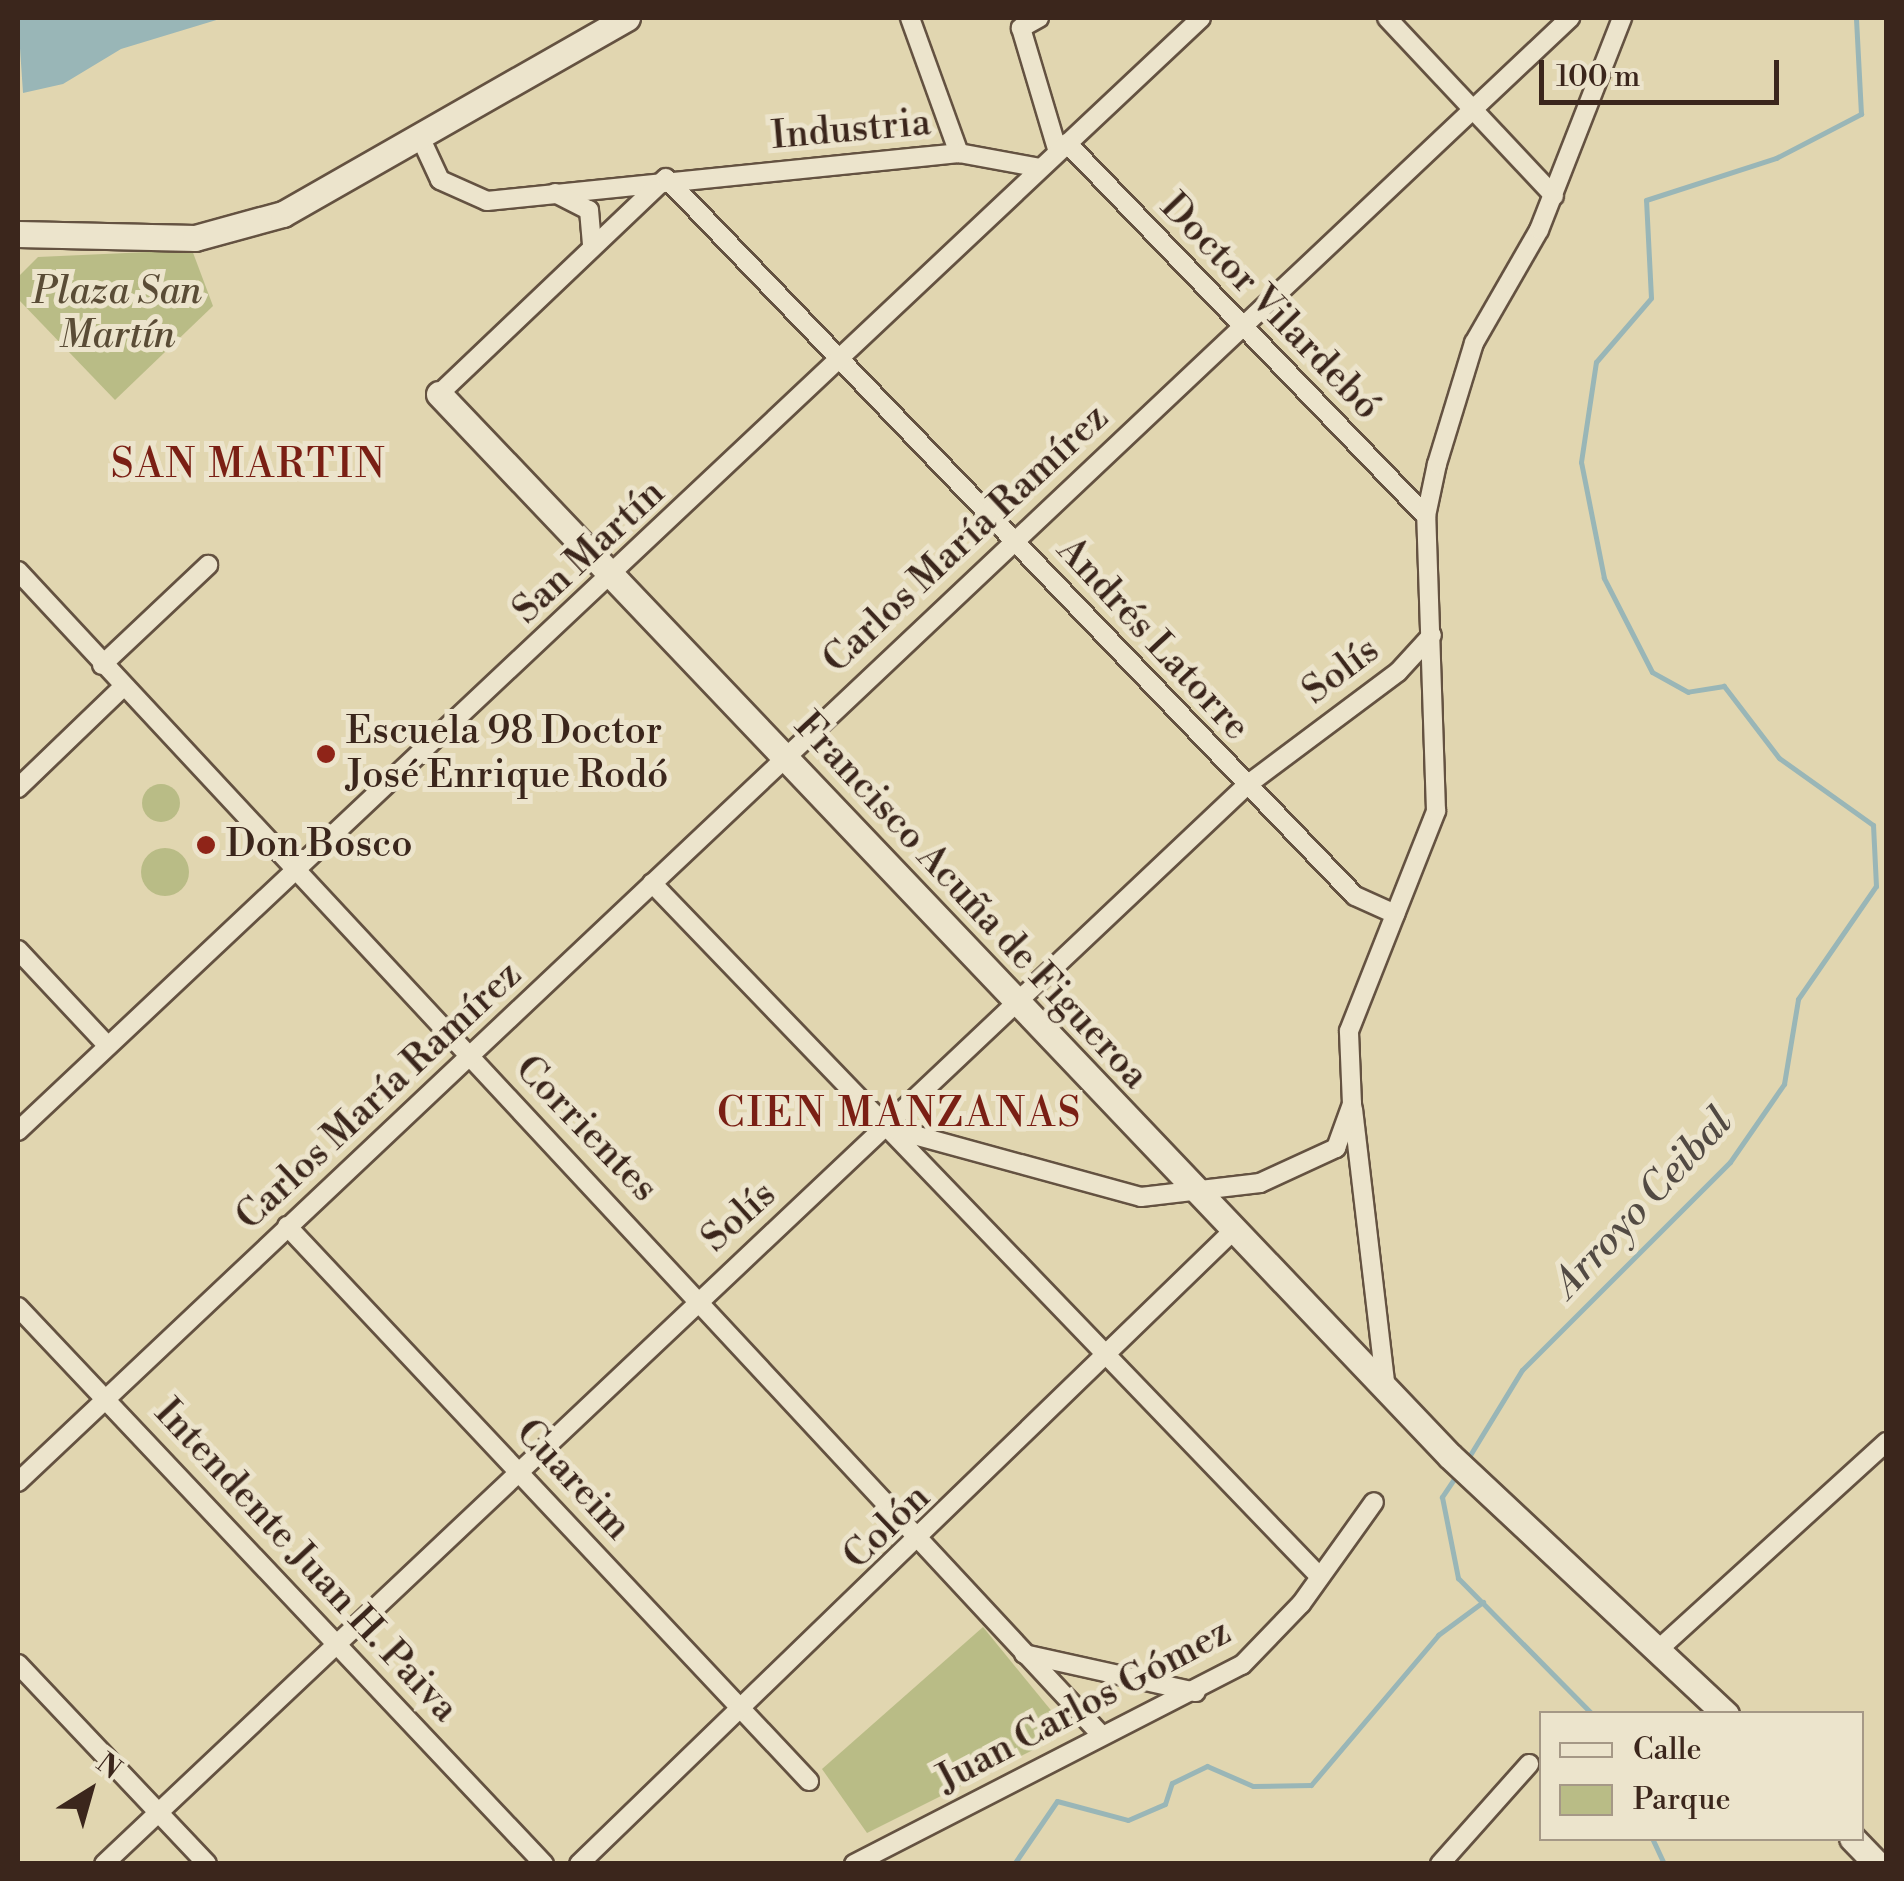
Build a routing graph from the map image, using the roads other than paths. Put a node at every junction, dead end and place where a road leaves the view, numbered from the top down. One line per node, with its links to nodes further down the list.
1 (628, 18): 9 (street)
2 (910, 18): 11 (street)
3 (1039, 18): 10 (street)
4 (1201, 18): 10 (street, San Martín)
5 (1387, 18): 8 (street)
6 (1570, 18): 8 (street, Carlos María Ramírez)
7 (1622, 18): 15 (street)
8 (1472, 107): 15 (street); 18 (street, Carlos María Ramírez)
9 (421, 139): 14 (street, Industria); 16 (street)
10 (1063, 147): 12 (street, San Martín); 18 (street, Doctor Vilardebó)
11 (959, 153): 12 (street, Industria); 13 (street, Industria)
12 (1041, 168): 19 (street, San Martín)
13 (666, 178): 14 (street, Industria); 17 (street); 19 (street, Andrés Latorre)
14 (554, 192): 17 (street)
15 (1554, 196): 21 (street)
16 (18, 235)
17 (592, 247): 20 (street)
18 (1240, 326): 21 (street, Doctor Vilardebó); 22 (street, Carlos María Ramírez)
19 (840, 360): 22 (street, Andrés Latorre); 25 (street, San Martín)
20 (440, 394): 25 (street, Francisco Acuña de Figueroa)
21 (1426, 516): 26 (street)
22 (1014, 538): 29 (street, Carlos María Ramírez); 30 (street, Andrés Latorre)
23 (208, 564): 27 (street)
24 (18, 571): 27 (street, Corrientes)
25 (611, 576): 29 (street, Francisco Acuña de Figueroa); 32 (street, San Martín)
26 (1432, 635): 30 (street, Solís); 34 (street)
27 (102, 664): 28 (street, Corrientes)
28 (123, 688): 31 (street); 32 (street, Corrientes)
29 (784, 755): 33 (street, Carlos María Ramírez); 36 (street, Francisco Acuña de Figueroa)
30 (1247, 785): 34 (street, Andrés Latorre); 36 (street, Solís)
31 (18, 788)
32 (293, 870): 37 (street, San Martín); 38 (street, Corrientes)
33 (652, 884): 38 (street, Carlos María Ramírez); 40 (street)
34 (1394, 914): 39 (street)
35 (18, 950): 37 (street)
36 (1015, 1006): 40 (street, Solís); 42 (street, Francisco Acuña de Figueroa)
37 (108, 1045): 41 (street, San Martín)
38 (471, 1056): 43 (street, Carlos María Ramírez); 45 (street, Corrientes)
39 (1352, 1104): 42 (street); 48 (street)
40 (885, 1128): 42 (street); 45 (street, Solís); 47 (street)
41 (18, 1131)
42 (1198, 1194): 44 (street, Francisco Acuña de Figueroa)
43 (287, 1226): 49 (street, Carlos María Ramírez); 51 (street, Cuareim)
44 (1234, 1231): 47 (street, Colón); 48 (street, Francisco Acuña de Figueroa)
45 (700, 1296): 51 (street, Solís); 54 (street, Corrientes)
46 (18, 1307): 49 (street, Intendente Juan H. Paiva)
47 (1103, 1358): 54 (street, Colón); 55 (street)
48 (1386, 1390): 57 (street, Francisco Acuña de Figueroa)
49 (105, 1396): 52 (street, Carlos María Ramírez); 56 (street, Intendente Juan H. Paiva)
50 (1886, 1444): 57 (street)
51 (522, 1472): 56 (street, Solís); 61 (street, Cuareim)
52 (18, 1482)
53 (1374, 1502): 55 (street, Juan Carlos Gómez)
54 (924, 1538): 58 (street, Corrientes); 61 (street, Colón)
55 (1320, 1577): 60 (street, Juan Carlos Gómez)
56 (338, 1639): 66 (street, Solís); 70 (street, Intendente Juan H. Paiva)
57 (1660, 1648): 62 (street, Francisco Acuña de Figueroa)
58 (1023, 1654): 60 (street); 63 (street, Corrientes)
59 (18, 1664): 66 (street)
60 (1196, 1692): 63 (street, Juan Carlos Gómez)
61 (740, 1709): 65 (street, Cuareim); 71 (street, Colón)
62 (1723, 1711)
63 (1102, 1736): 72 (street, Juan Carlos Gómez)
64 (1529, 1764): 73 (street)
65 (810, 1782)
66 (160, 1812): 68 (street, Solís); 69 (street)
67 (1855, 1841): 74 (street)
68 (104, 1864)
69 (208, 1864)
70 (544, 1864)
71 (579, 1864)
72 (854, 1864)
73 (1440, 1864)
74 (1877, 1864)

